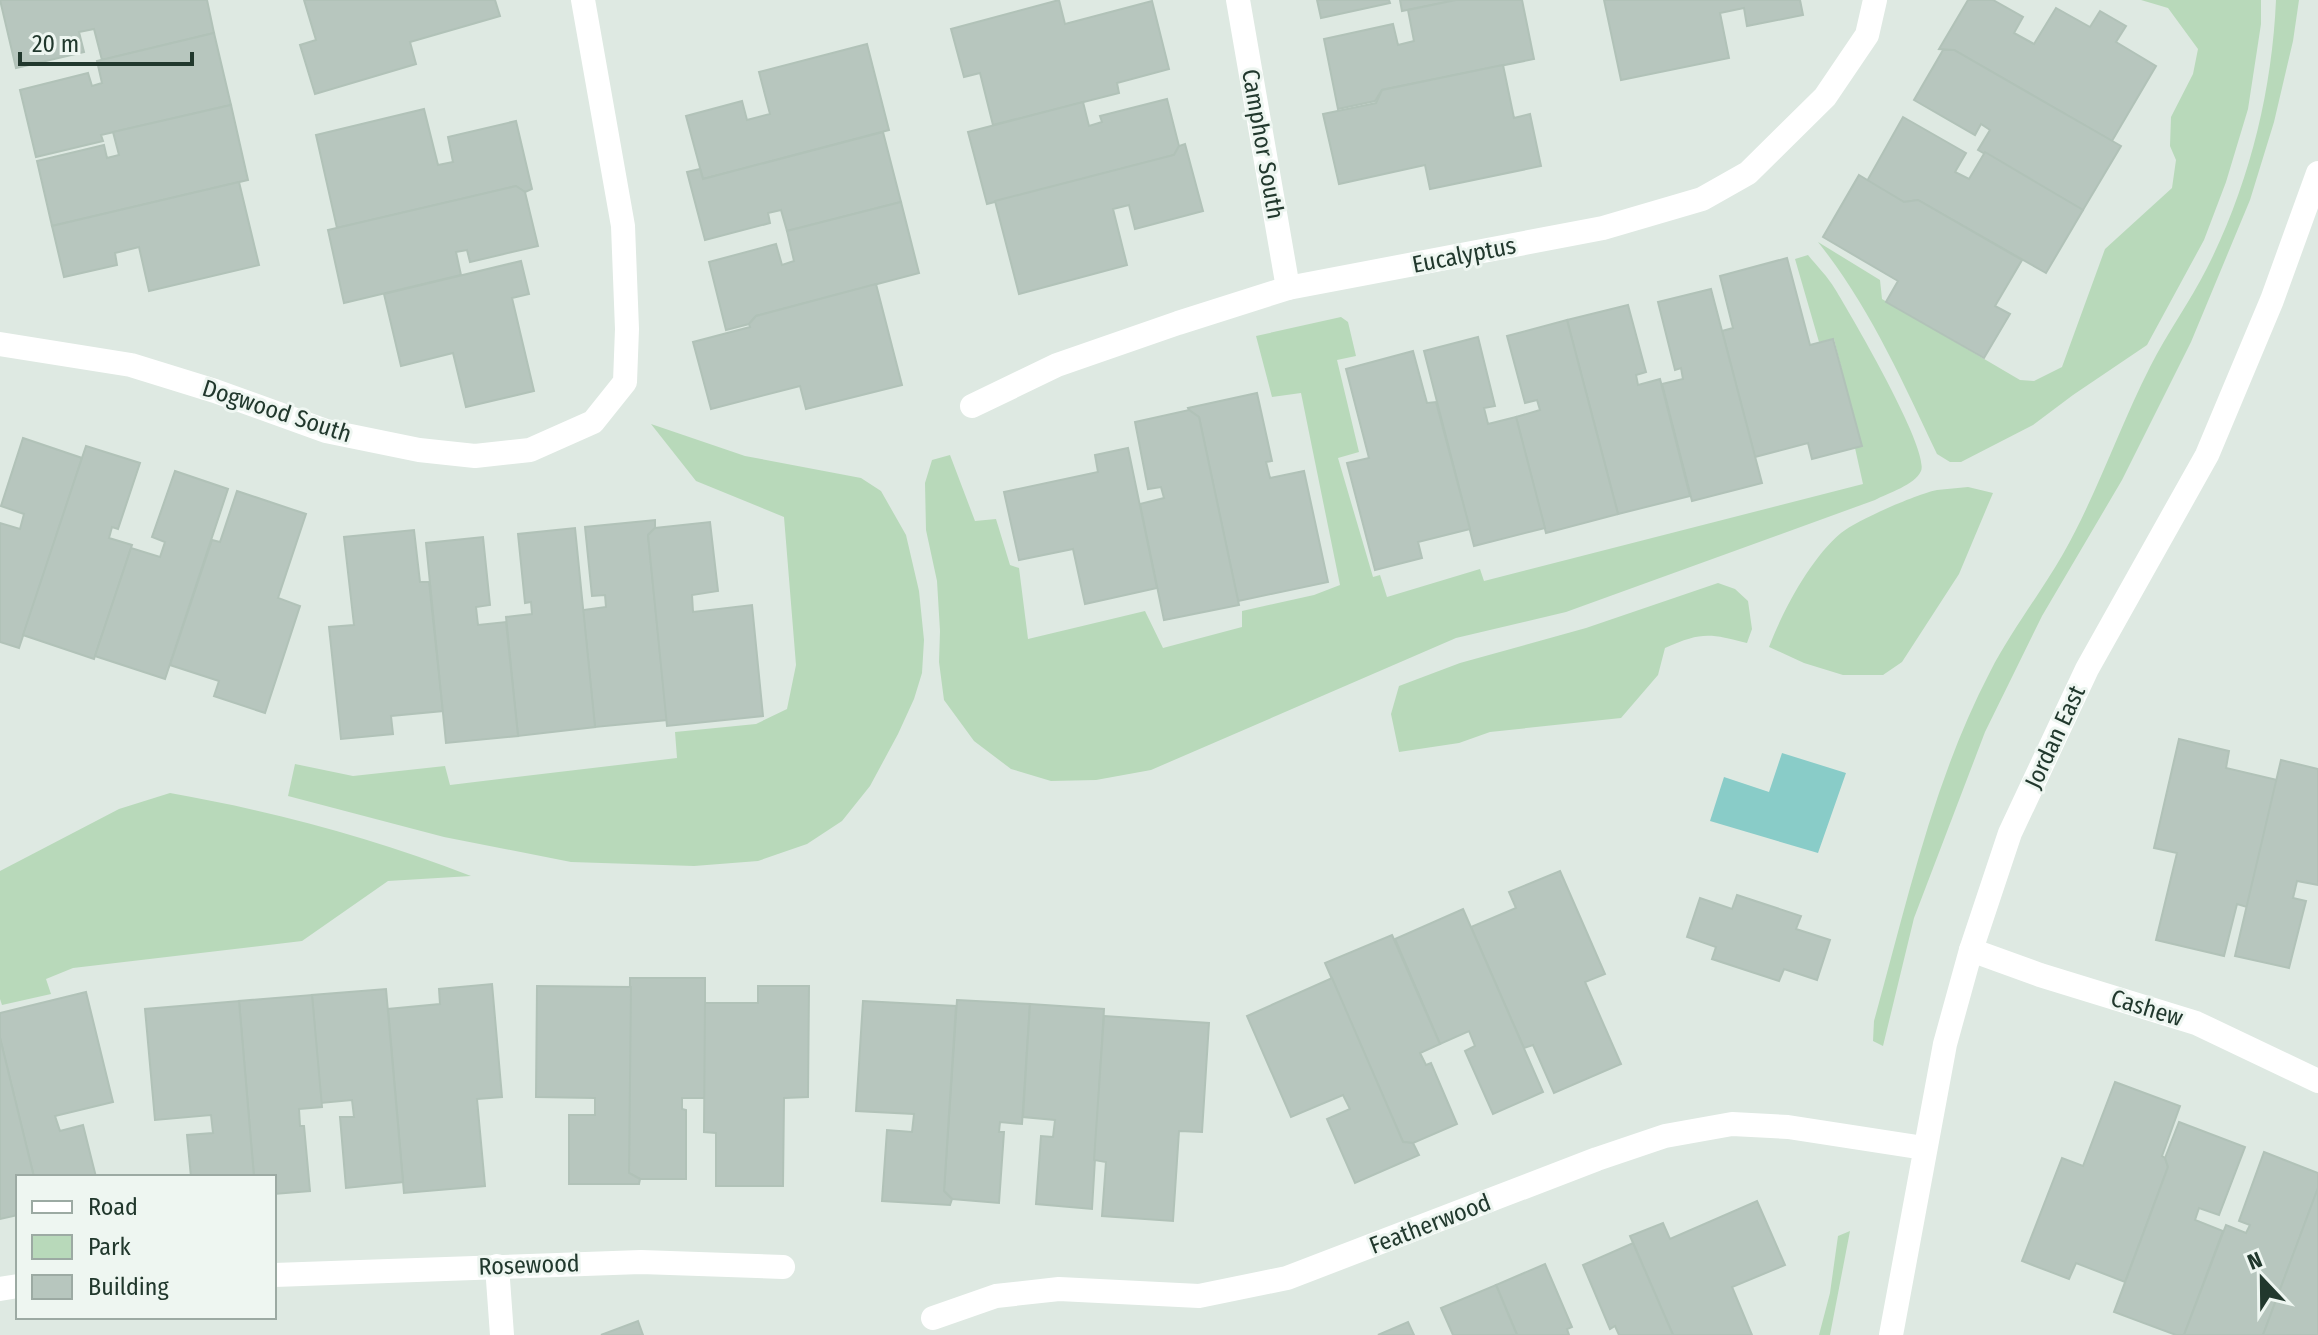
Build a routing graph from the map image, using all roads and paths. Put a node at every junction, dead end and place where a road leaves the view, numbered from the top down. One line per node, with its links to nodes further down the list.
1 (583, 0): 6 (street, Dogwood South)
2 (1238, 0): 5 (street, Camphor South)
3 (1875, 0): 5 (street, Eucalyptus)
4 (2318, 173): 8 (street, Jordan East)
5 (1288, 288): 7 (street, Eucalyptus)
6 (0, 344)
7 (972, 406)
8 (1971, 950): 9 (street, Cashew); 10 (street, Jordan East)
9 (2318, 1081)
10 (1924, 1148): 14 (street, Featherwood); 16 (street, Jordan East)
11 (497, 1266): 12 (street, Rosewood); 13 (street, Rosewood); 15 (street)
12 (783, 1267)
13 (276, 1275)
14 (933, 1318)
15 (502, 1335)
16 (1891, 1335)

